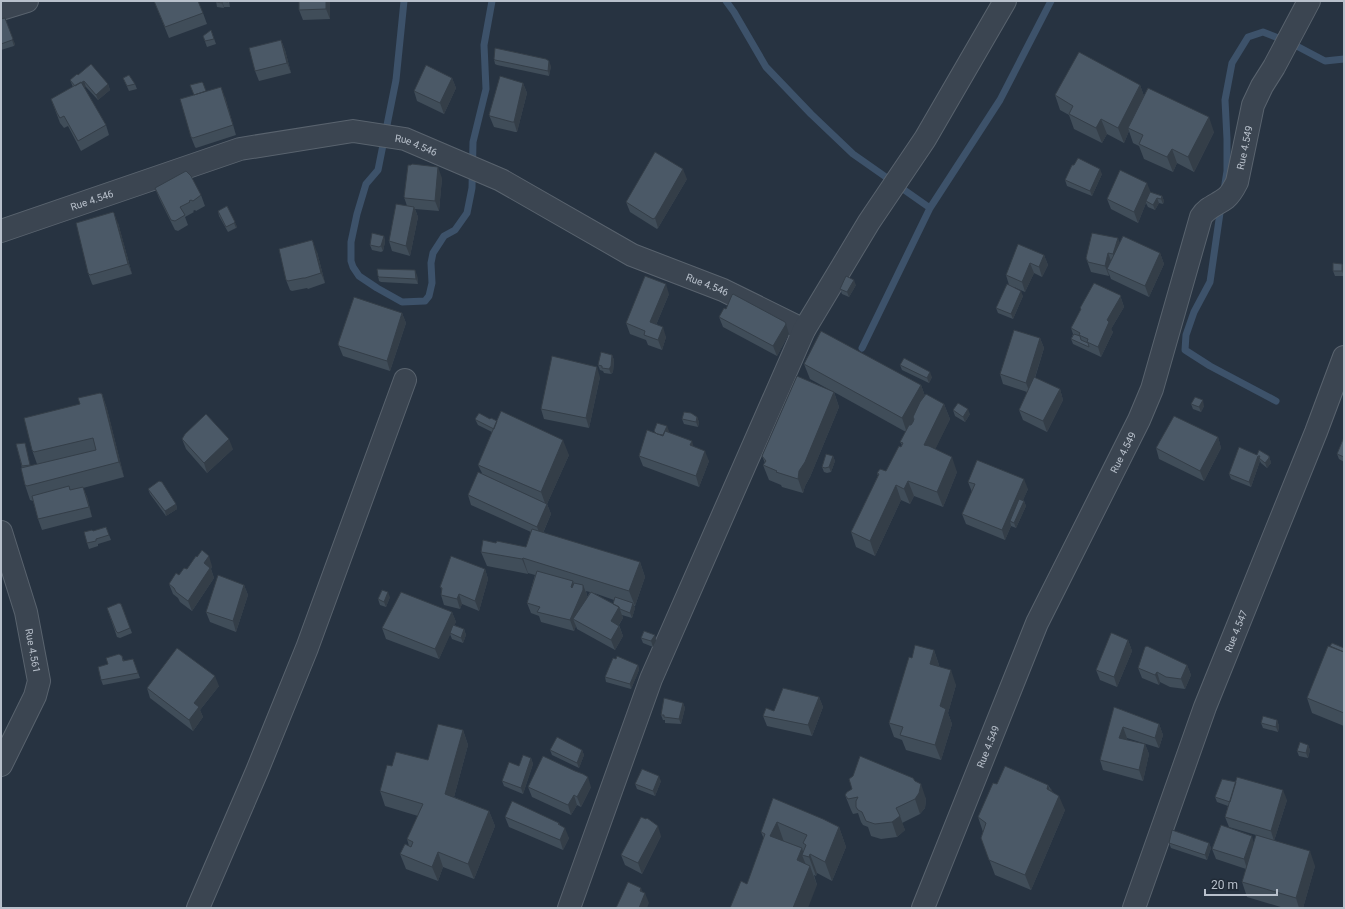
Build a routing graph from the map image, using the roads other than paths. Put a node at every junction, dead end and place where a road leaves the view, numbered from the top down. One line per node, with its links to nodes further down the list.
1 (27, 1): 4 (street)
2 (1005, 1): 6 (street)
3 (1309, 1): 13 (street, Rue 4.549)
4 (1, 9)
5 (1, 231): 6 (street, Rue 4.546)
6 (804, 330): 12 (street)
7 (1344, 357): 14 (street, Rue 4.547)
8 (405, 380): 11 (street)
9 (1, 532): 10 (street, Rue 4.561)
10 (1, 765)
11 (198, 908)
12 (569, 908)
13 (923, 908)
14 (1134, 908)

